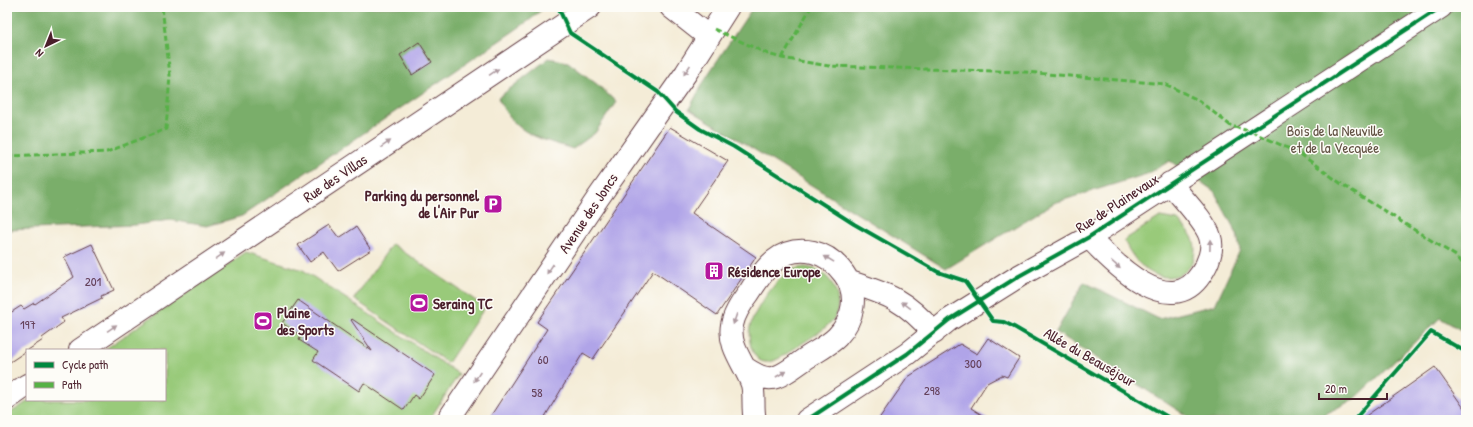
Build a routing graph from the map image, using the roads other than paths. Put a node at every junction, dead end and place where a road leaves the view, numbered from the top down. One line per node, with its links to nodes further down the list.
1 (590, 7): 10 (street, Rue des Villas, one-way to 1)
2 (671, 7): 5 (street)
3 (728, 7): 5 (street, Avenue des Joncs)
4 (1441, 7): 6 (street, Rue de Plainevaux)
5 (709, 37): 14 (street, Avenue des Joncs, one-way to 14)
6 (1170, 183): 7 (street, Rue de Plainevaux); 7 (street, one-way to 6)
7 (1089, 237): 9 (street, Rue de Plainevaux)
8 (850, 282): 9 (street, one-way to 8); 11 (street, one-way to 8); 11 (street, one-way to 11)
9 (934, 333): 16 (street, Rue de Plainevaux)
10 (81, 349)
11 (745, 368): 15 (street)
12 (26, 386): 13 (street)
13 (7, 399)
14 (448, 420)
15 (755, 420)
16 (807, 420)

